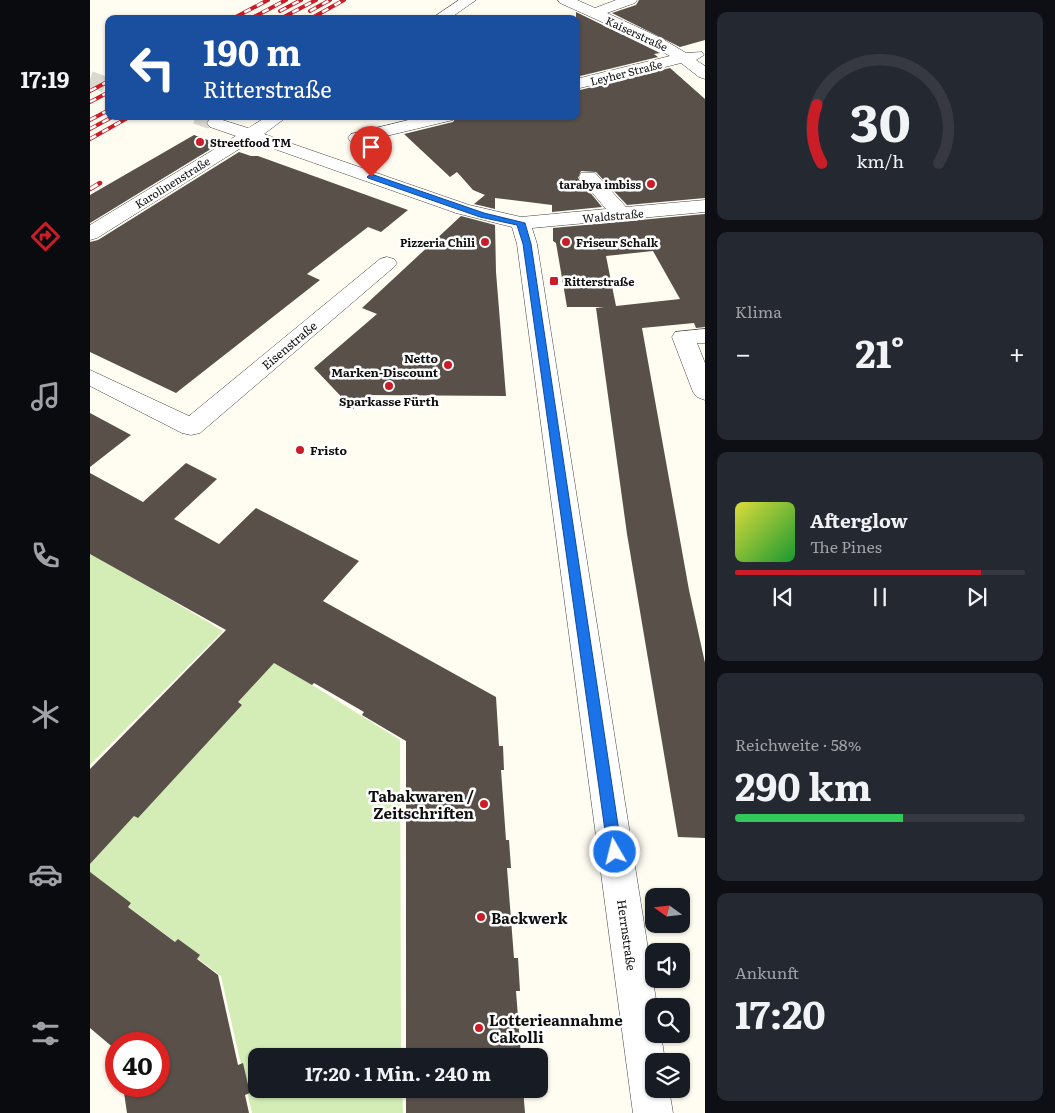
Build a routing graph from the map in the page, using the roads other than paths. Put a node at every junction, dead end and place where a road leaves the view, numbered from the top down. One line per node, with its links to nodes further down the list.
1 (469, 0): 5 (street)
2 (565, 0): 4 (street, Kaiserstraße)
3 (630, 0): 4 (street)
4 (594, 13): 7 (street, Kaiserstraße)
5 (445, 15)
6 (705, 53): 7 (street, Leyher Straße)
7 (686, 58): 8 (street, Kaiserstraße); 9 (street, Leyher Straße)
8 (705, 74)
9 (580, 83)
10 (274, 120): 13 (street, Karolinenstraße)
11 (431, 120): 14 (street)
12 (216, 123): 13 (street)
13 (248, 136): 18 (street); 19 (street, Karolinenstraße)
14 (357, 138)
15 (588, 177): 17 (street)
16 (705, 206): 17 (street, Waldstraße)
17 (621, 214): 18 (street, Waldstraße)
18 (521, 223): 24 (street, Herrnstraße)
19 (90, 234)
20 (387, 263): 22 (street, Eisenstraße)
21 (705, 336): 23 (street)
22 (90, 377)
23 (705, 392)
24 (653, 1113)

